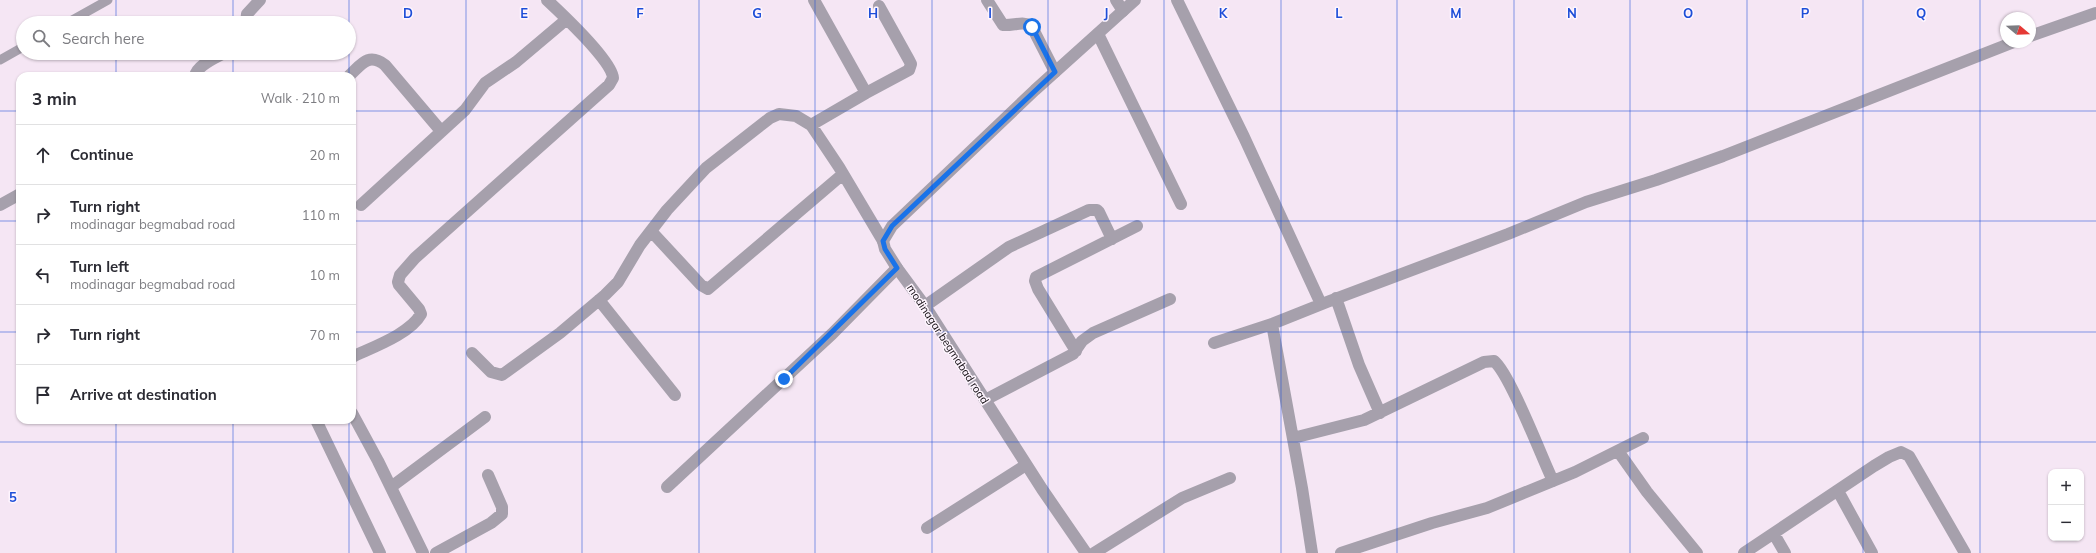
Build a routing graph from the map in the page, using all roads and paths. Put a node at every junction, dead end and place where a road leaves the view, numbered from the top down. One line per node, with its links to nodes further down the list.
1 (108, 0): 12 (lane)
2 (260, 0): 13 (street)
3 (547, 0): 14 (street)
4 (814, 0): 24 (street)
5 (987, 0): 21 (street)
6 (1116, 0): 10 (street)
7 (1177, 0): 40 (street)
8 (1133, 1): 10 (street)
9 (879, 6): 24 (street)
10 (1123, 11): 15 (street)
11 (2096, 13): 16 (street)
12 (79, 16)
13 (247, 16)
14 (567, 19): 26 (street); 46 (street)
15 (1098, 34): 21 (street); 29 (street)
16 (2036, 34)
17 (2000, 47): 37 (street)
18 (16, 51): 19 (lane)
19 (0, 60)
20 (212, 60): 22 (street)
21 (1061, 68): 35 (street)
22 (196, 72)
23 (353, 72): 26 (street)
24 (866, 93): 25 (street)
25 (812, 125): 27 (street, modinagar begmabad road); 33 (street)
26 (441, 131): 31 (street)
27 (843, 174): 33 (street); 35 (street, modinagar begmabad road)
28 (16, 196): 30 (street)
29 (1181, 204)
30 (0, 205)
31 (361, 205)
32 (1137, 226): 34 (street)
33 (651, 231): 39 (street)
34 (1112, 239): 41 (street); 44 (street)
35 (883, 241): 36 (street, modinagar begmabad road)
36 (897, 268): 41 (street, modinagar begmabad road); 61 (street)
37 (1336, 298): 40 (street); 49 (street)
38 (1170, 299): 44 (street)
39 (599, 300): 45 (street); 47 (street)
40 (1322, 304): 42 (street)
41 (925, 306): 48 (street, modinagar begmabad road)
42 (1272, 324): 43 (street); 53 (street)
43 (1214, 343)
44 (1076, 351): 48 (street)
45 (472, 353)
46 (356, 355)
47 (675, 395)
48 (985, 400): 56 (street, modinagar begmabad road)
49 (1380, 413): 53 (street); 59 (street)
50 (485, 417): 60 (street)
51 (356, 421): 60 (street)
52 (318, 424): 66 (street)
53 (1293, 438): 71 (street)
54 (1643, 438): 55 (street)
55 (1618, 451): 59 (street); 73 (street)
56 (1026, 465): 63 (street); 69 (street, modinagar begmabad road)
57 (488, 476): 68 (street)
58 (1230, 478): 70 (street)
59 (1553, 481): 65 (street)
60 (391, 487): 67 (street)
61 (667, 487)
62 (1838, 491): 64 (street); 76 (street); 77 (street)
63 (927, 528)
64 (1774, 534): 74 (street); 75 (street)
65 (1375, 548): 72 (street)
66 (380, 553)
67 (423, 553)
68 (436, 553)
69 (1086, 553)
70 (1094, 553)
71 (1312, 553)
72 (1341, 553)
73 (1696, 553)
74 (1744, 553)
75 (1785, 553)
76 (1872, 553)
77 (1965, 553)

